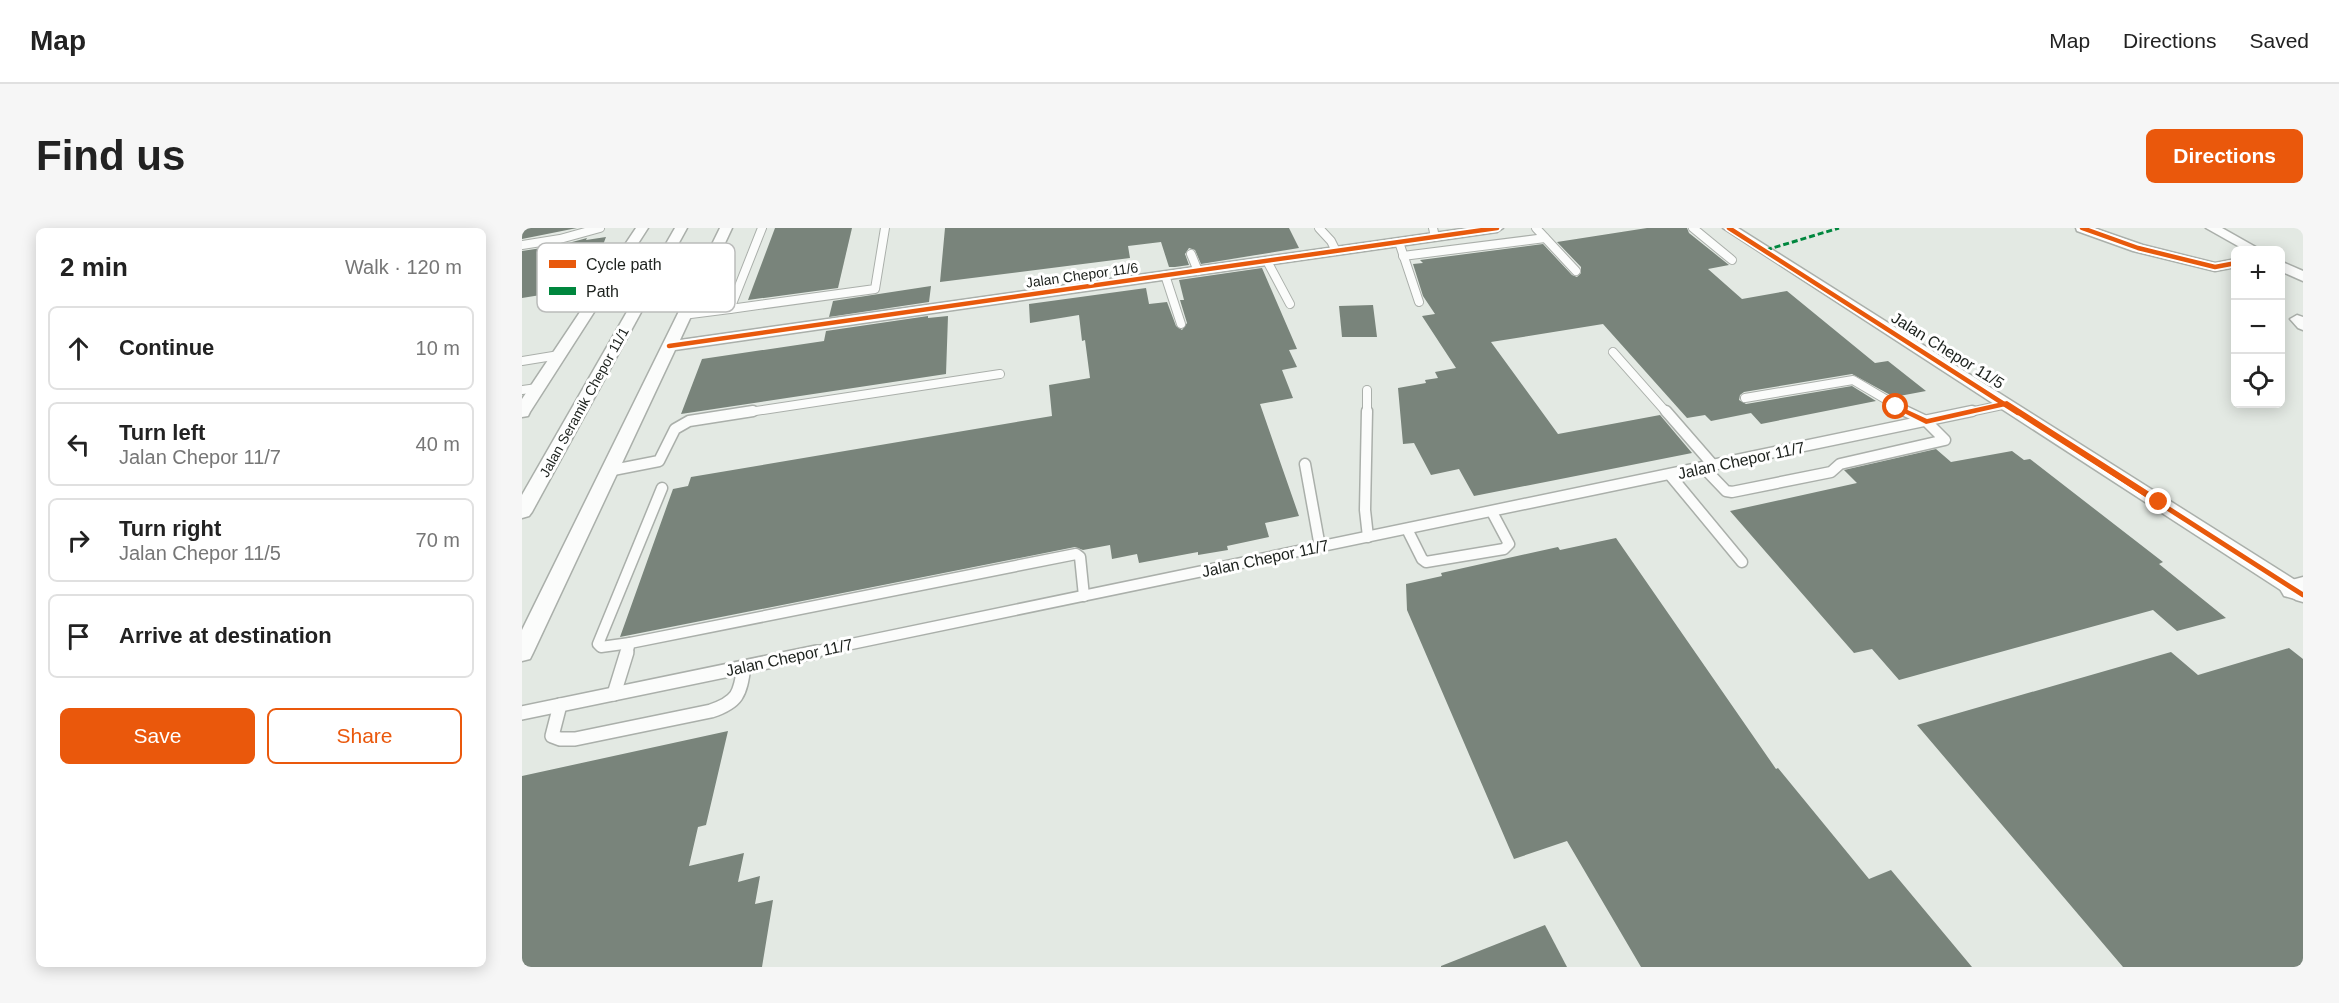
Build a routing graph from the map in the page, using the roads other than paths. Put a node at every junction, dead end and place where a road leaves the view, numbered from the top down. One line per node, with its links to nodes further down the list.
1 (600, 228): 19 (lane)
2 (642, 228): 16 (street)
3 (681, 228): 17 (street, Jalan Seramik Chepor 11/1)
4 (726, 228): 18 (street)
5 (762, 228): 34 (lane)
6 (885, 228): 37 (lane)
7 (1319, 228): 22 (lane)
8 (1497, 228): 14 (street, Jalan Chepor 11/6)
9 (1536, 228): 15 (lane)
10 (1693, 228): 24 (lane)
11 (1729, 228): 54 (street, Jalan Chepor 11/5)
12 (2082, 228): 26 (street)
13 (2212, 228): 20 (street)
14 (1434, 232): 21 (street, Jalan Chepor 11/6)
15 (1545, 238): 21 (lane); 31 (lane)
16 (632, 243)
17 (673, 243)
18 (719, 243)
19 (522, 244)
20 (2246, 246)
21 (1401, 249): 22 (street, Jalan Chepor 11/6); 35 (lane)
22 (1336, 251): 25 (street, Jalan Chepor 11/6)
23 (1191, 254): 30 (lane)
24 (1732, 260)
25 (1267, 261): 30 (street, Jalan Chepor 11/6); 36 (lane)
26 (2231, 264)
27 (2303, 266): 28 (street)
28 (2285, 267)
29 (2285, 268): 33 (street)
30 (1198, 271): 32 (street, Jalan Chepor 11/6)
31 (1576, 271)
32 (1166, 275): 44 (lane); 46 (street, Jalan Chepor 11/6)
33 (2303, 277)
34 (735, 296)
35 (1419, 302)
36 (1290, 304)
37 (735, 308)
38 (587, 312): 48 (street)
39 (634, 312): 62 (street, Jalan Seramik Chepor 11/1)
40 (684, 312): 42 (street)
41 (706, 312): 42 (lane)
42 (683, 315): 46 (street)
43 (2303, 318): 45 (street)
44 (1181, 324)
45 (2303, 325)
46 (669, 346): 59 (street)
47 (1613, 352): 58 (lane)
48 (559, 355): 49 (lane); 51 (street)
49 (522, 361)
50 (1000, 374): 59 (lane)
51 (530, 389): 55 (street)
52 (1367, 390): 65 (lane)
53 (1745, 398): 56 (lane)
54 (2007, 404): 56 (lane, Jalan Chepor 11/7); 68 (street, Jalan Chepor 11/5)
55 (522, 412)
56 (1926, 421): 58 (lane, Jalan Chepor 11/7); 58 (lane)
57 (1305, 464): 66 (lane)
58 (1708, 466): 60 (lane, Jalan Chepor 11/7)
59 (608, 471): 71 (street)
60 (1670, 475): 63 (lane, Jalan Chepor 11/7); 67 (lane)
61 (662, 488): 70 (lane)
62 (524, 506)
63 (1492, 512): 64 (lane, Jalan Chepor 11/7); 64 (lane)
64 (1407, 529): 65 (lane, Jalan Chepor 11/7)
65 (1368, 537): 66 (lane, Jalan Chepor 11/7)
66 (1320, 547): 69 (lane, Jalan Chepor 11/7)
67 (1742, 562)
68 (2300, 590)
69 (1084, 596): 70 (lane); 72 (lane, Jalan Chepor 11/7)
70 (630, 643): 73 (lane)
71 (522, 653)
72 (744, 667): 73 (lane, Jalan Chepor 11/7); 74 (lane)
73 (614, 694): 74 (lane, Jalan Chepor 11/7)
74 (560, 705): 75 (lane, Jalan Chepor 11/7)
75 (522, 713)

